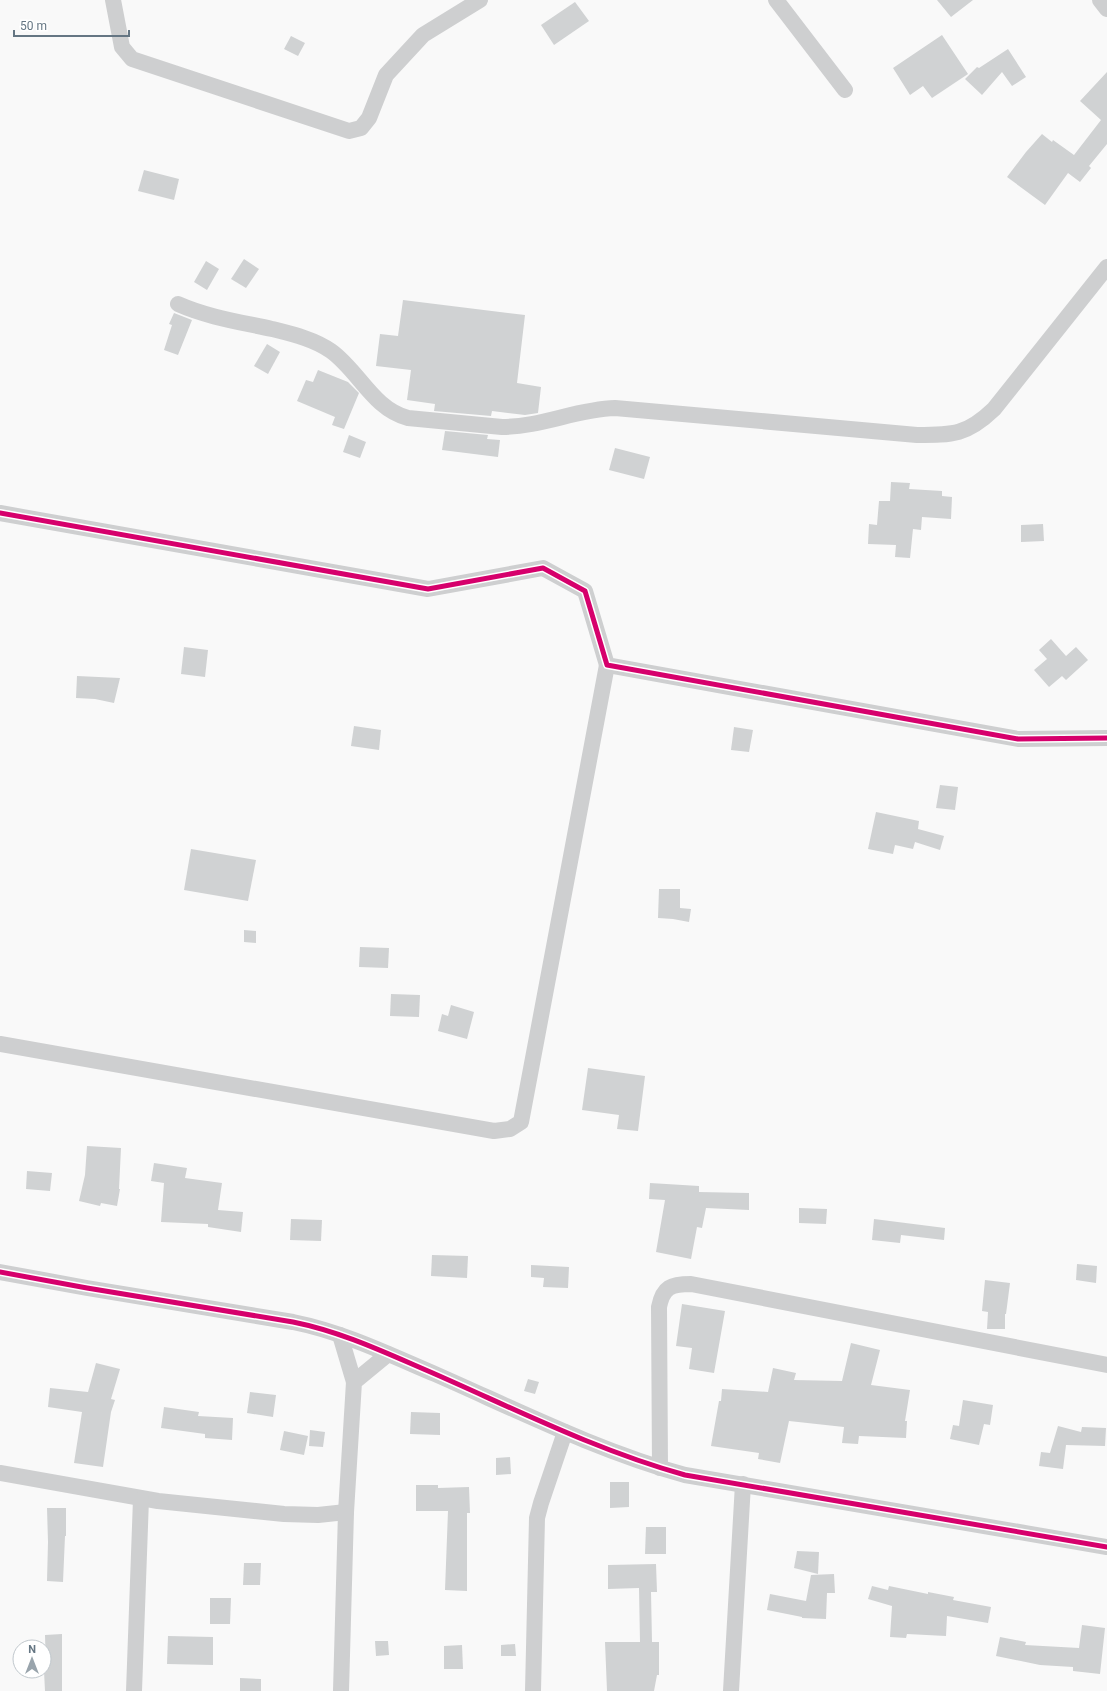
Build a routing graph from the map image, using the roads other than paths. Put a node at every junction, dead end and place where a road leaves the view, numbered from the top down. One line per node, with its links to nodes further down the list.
1 (113, 0): 2 (street)
2 (480, 0)
3 (776, 0): 6 (street)
4 (1100, 0): 5 (street)
5 (1107, 9)
6 (845, 90)
7 (1107, 267): 8 (street)
8 (178, 304)
9 (0, 513): 10 (street)
10 (607, 665): 11 (street); 12 (street)
11 (1107, 738)
12 (0, 1044)
13 (0, 1272): 14 (street)
14 (340, 1335): 15 (street); 17 (street)
15 (388, 1354): 17 (street); 18 (street)
16 (1107, 1365): 19 (street)
17 (354, 1382): 23 (street)
18 (565, 1432): 19 (street); 27 (street)
19 (660, 1468): 21 (street)
20 (0, 1473): 22 (street)
21 (742, 1484): 24 (street); 28 (street)
22 (141, 1499): 23 (street); 25 (street)
23 (346, 1512): 26 (street)
24 (1107, 1547)
25 (134, 1691)
26 (341, 1691)
27 (533, 1691)
28 (731, 1691)

